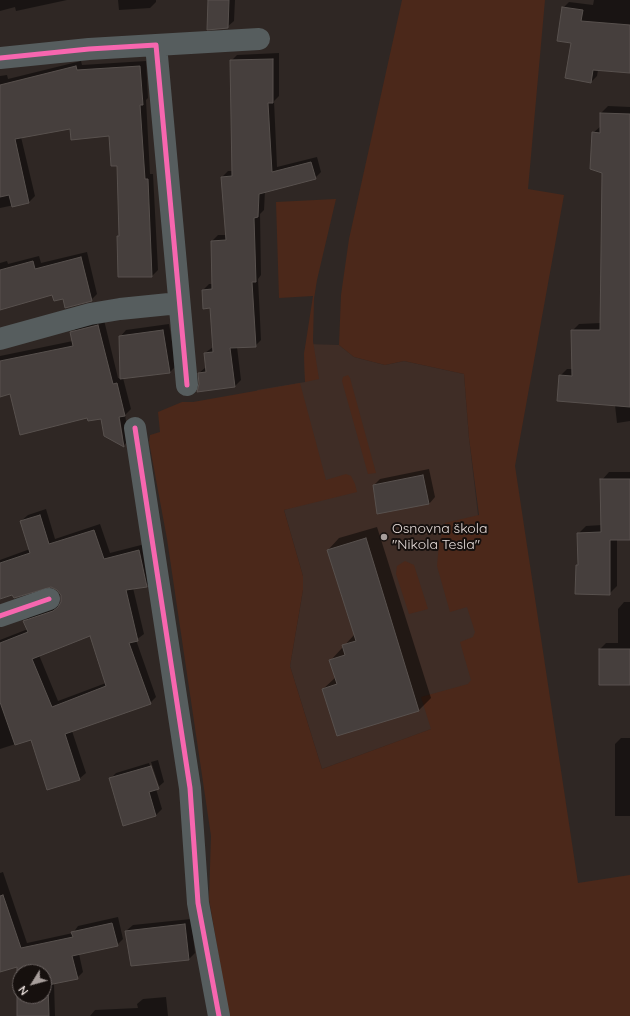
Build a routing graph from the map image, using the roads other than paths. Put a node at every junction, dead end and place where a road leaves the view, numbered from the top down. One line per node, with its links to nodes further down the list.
1 (259, 39): 2 (street)
2 (156, 45): 3 (street); 4 (street)
3 (0, 58)
4 (179, 303): 5 (street); 6 (street)
5 (0, 339)
6 (187, 385)
7 (135, 428): 10 (street)
8 (49, 599): 9 (street)
9 (0, 616)
10 (219, 1016)

